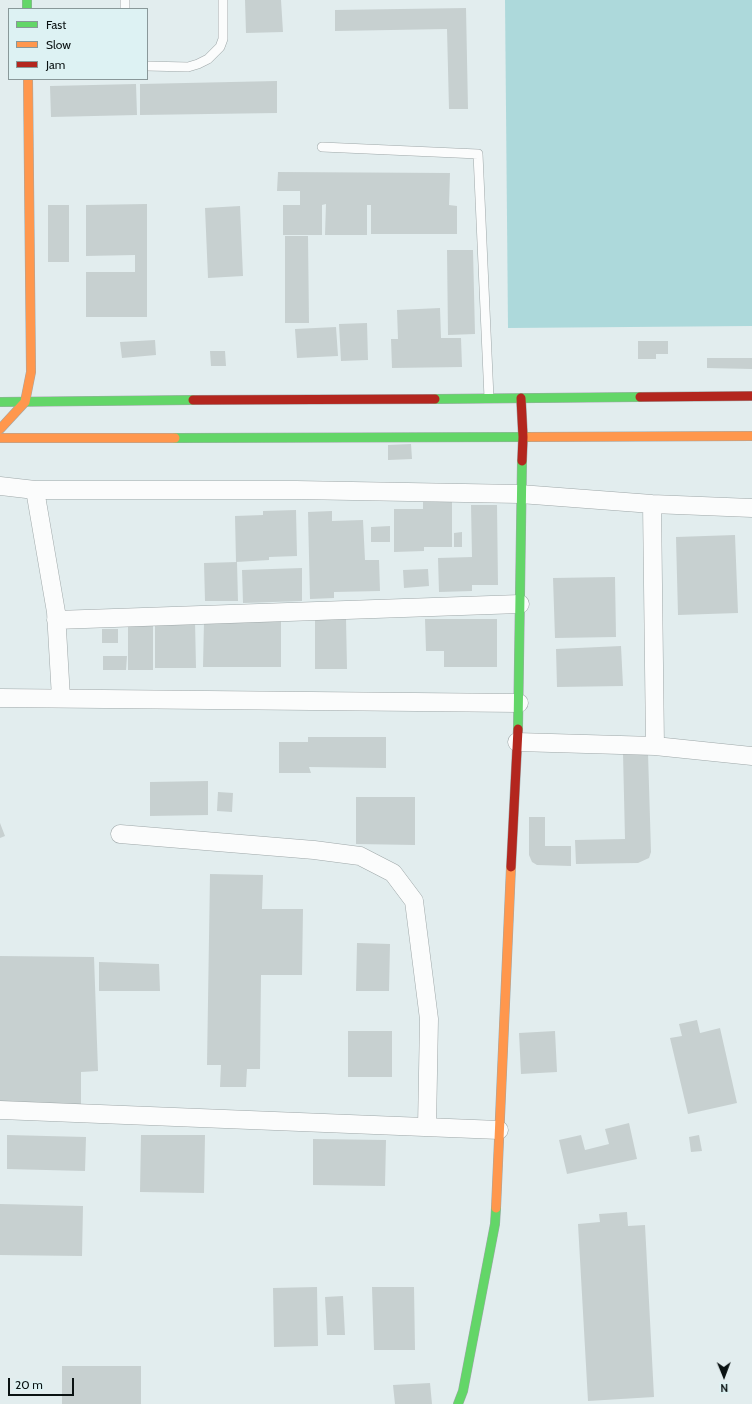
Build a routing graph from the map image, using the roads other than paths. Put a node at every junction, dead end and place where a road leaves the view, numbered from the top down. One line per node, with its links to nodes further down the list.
1 (223, 0): 2 (lane)
2 (148, 66)
3 (28, 80): 9 (street)
4 (322, 147): 6 (lane)
5 (752, 396): 7 (street)
6 (489, 398): 7 (street); 9 (street)
7 (521, 398): 11 (street)
8 (0, 402): 9 (street)
9 (25, 402): 10 (street)
10 (0, 429)
11 (523, 436): 12 (street); 13 (street); 16 (street)
12 (752, 436)
13 (0, 438)
14 (0, 486): 15 (street)
15 (35, 490): 16 (street); 20 (street)
16 (520, 494): 17 (street); 19 (street)
17 (652, 504): 18 (street); 25 (street)
18 (752, 508)
19 (520, 604): 20 (street); 23 (street)
20 (56, 620): 22 (street)
21 (0, 698): 22 (street)
22 (61, 698): 23 (street)
23 (519, 703): 24 (street)
24 (517, 742): 25 (street); 30 (street)
25 (655, 746): 26 (street)
26 (752, 756)
27 (120, 834): 29 (street)
28 (0, 1110): 29 (street)
29 (428, 1127): 30 (street)
30 (499, 1130): 31 (street)
31 (458, 1404)

